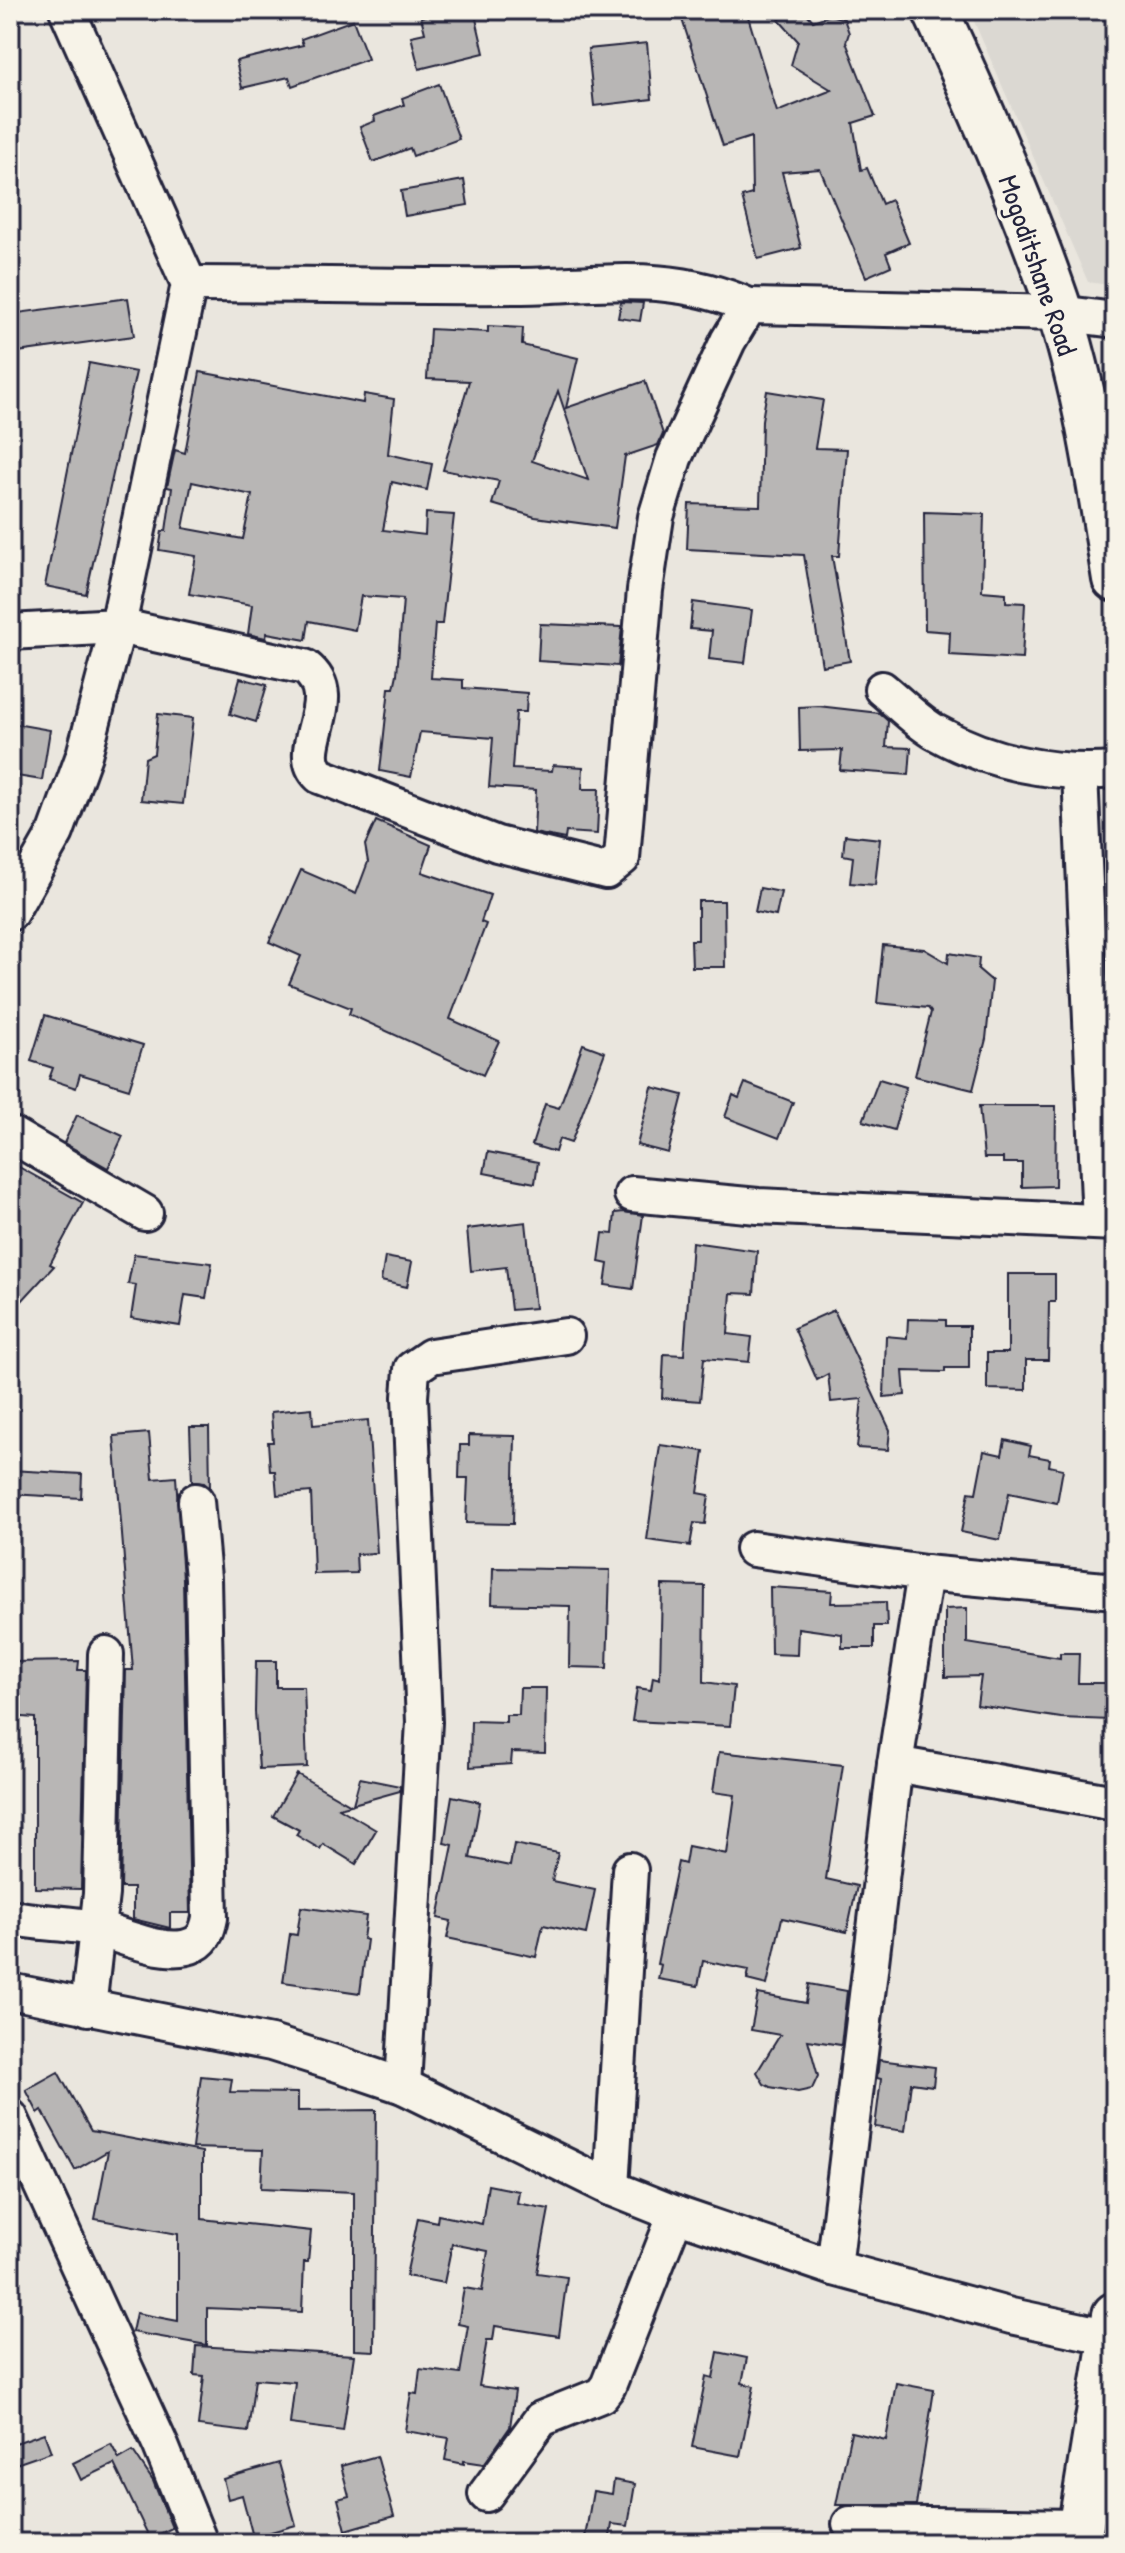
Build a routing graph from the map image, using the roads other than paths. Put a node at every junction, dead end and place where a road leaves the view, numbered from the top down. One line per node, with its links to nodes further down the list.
1 (67, 10): 3 (street)
2 (935, 10): 5 (main road, Mogoditshane Road)
3 (189, 284): 4 (street); 8 (street)
4 (749, 306): 5 (street); 8 (street)
5 (1059, 313): 6 (street); 7 (main road, Mogoditshane Road)
6 (1115, 320)
7 (1115, 579)
8 (118, 626): 9 (street); 14 (street)
9 (10, 632)
10 (882, 689): 12 (street)
11 (1115, 770): 12 (street)
12 (1080, 773): 13 (street)
13 (1100, 869): 15 (street)
14 (10, 913)
15 (1104, 1075): 19 (street)
16 (10, 1134): 18 (street)
17 (632, 1194): 19 (street)
18 (145, 1213)
19 (1108, 1223)
20 (566, 1336): 33 (street)
21 (196, 1501): 30 (street)
22 (753, 1549): 23 (street)
23 (925, 1573): 24 (street); 26 (street)
24 (1115, 1591)
25 (106, 1654): 30 (street)
26 (895, 1764): 27 (street); 37 (street)
27 (1115, 1803)
28 (630, 1870): 35 (street)
29 (10, 1917): 30 (street)
30 (98, 1929): 32 (street)
31 (10, 1991): 32 (street)
32 (88, 2008): 33 (street)
33 (403, 2086): 35 (street)
34 (10, 2117): 42 (street)
35 (611, 2188): 36 (street)
36 (676, 2214): 37 (street); 39 (street)
37 (834, 2268): 38 (street)
38 (1114, 2330): 41 (main road)
39 (486, 2494)
40 (850, 2524): 41 (street)
41 (1080, 2535)
42 (200, 2543)

